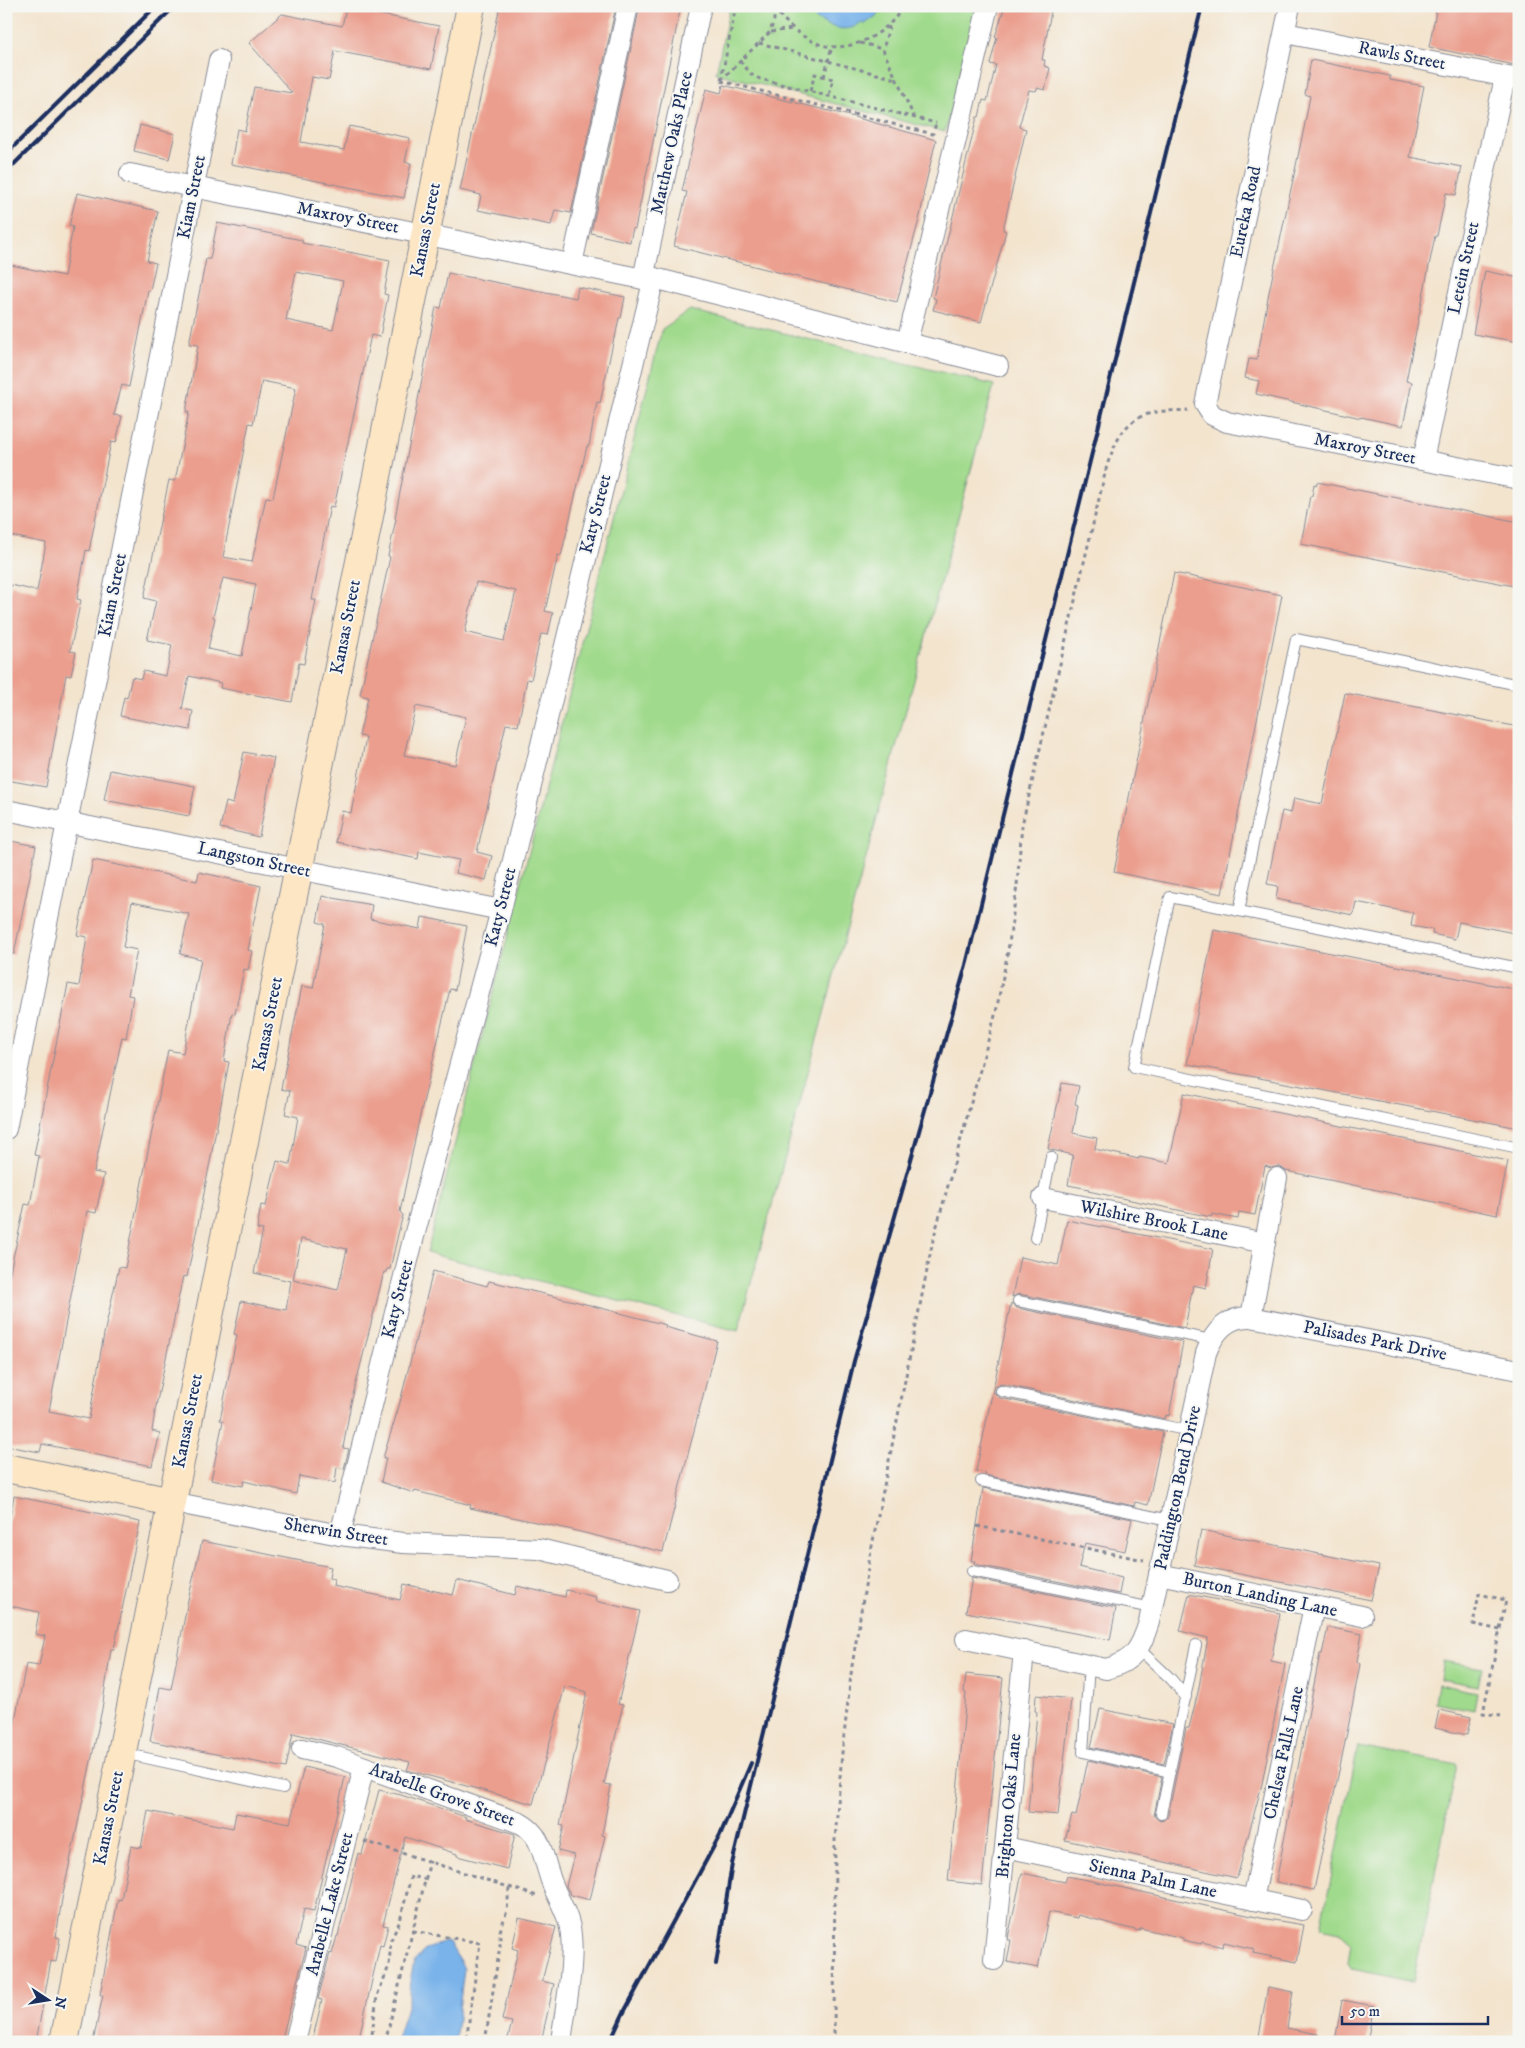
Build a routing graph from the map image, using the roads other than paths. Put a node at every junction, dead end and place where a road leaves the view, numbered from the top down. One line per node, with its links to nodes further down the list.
1 (471, 6): 11 (street, Kansas Street)
2 (628, 6): 12 (street)
3 (701, 6): 13 (street, Matthew Oaks Place)
4 (988, 6): 14 (street)
5 (1290, 6): 6 (street, Eureka Road)
6 (1285, 33): 8 (street, Rawls Street); 16 (street, Eureka Road)
7 (219, 60): 10 (street, Kiam Street)
8 (1512, 78): 17 (street, Letein Street)
9 (130, 174): 10 (street, Maxroy Street)
10 (194, 187): 11 (street, Maxroy Street); 21 (street, Kiam Street)
11 (426, 234): 12 (street, Maxroy Street); 22 (street, Kansas Street)
12 (572, 264): 13 (street, Maxroy Street)
13 (649, 278): 14 (street, Maxroy Street); 23 (street, Katy Street)
14 (908, 343): 15 (street, Maxroy Street)
15 (998, 366)
16 (1209, 410): 17 (street, Maxroy Street)
17 (1423, 460): 18 (street, Maxroy Street)
18 (1519, 479)
19 (1519, 685): 24 (lane)
20 (6, 810): 21 (street, Langston Street)
21 (68, 822): 22 (street, Langston Street); 26 (street, Kiam Street)
22 (299, 870): 23 (street, Langston Street); 41 (street, Kansas Street)
23 (501, 910): 43 (street, Katy Street)
24 (1239, 911): 25 (lane); 27 (lane)
25 (1519, 968)
26 (6, 1129)
27 (1519, 1148)
28 (1051, 1157): 30 (lane)
29 (1278, 1178): 32 (street)
30 (1043, 1198): 31 (lane); 32 (street, Wilshire Brook Lane)
31 (1035, 1238)
32 (1265, 1243): 34 (street)
33 (1018, 1301): 35 (lane)
34 (1241, 1318): 35 (street, Paddington Bend Drive); 36 (street, Palisades Park Drive)
35 (1211, 1340): 38 (street, Paddington Bend Drive)
36 (1519, 1370)
37 (1001, 1391): 38 (lane)
38 (1190, 1431): 42 (street, Paddington Bend Drive)
39 (6, 1468): 41 (street, Sherwin Street)
40 (981, 1481): 42 (lane)
41 (172, 1502): 43 (street, Sherwin Street); 57 (street, Kansas Street)
42 (1170, 1520): 45 (street, Paddington Bend Drive)
43 (340, 1535): 46 (street, Sherwin Street)
44 (972, 1571): 48 (lane)
45 (1159, 1574): 47 (street, Burton Landing Lane); 48 (street, Paddington Bend Drive)
46 (667, 1580)
47 (1314, 1606): 49 (street, Burton Landing Lane); 63 (street, Chelsea Falls Lane)
48 (1152, 1608): 53 (street, Paddington Bend Drive)
49 (1362, 1616)
50 (966, 1639): 52 (street)
51 (1196, 1645): 55 (lane)
52 (1024, 1651): 54 (street); 62 (street, Brighton Oaks Lane)
53 (1133, 1655): 54 (street); 55 (lane)
54 (1089, 1665): 59 (lane)
55 (1186, 1697): 59 (lane)
56 (302, 1749): 58 (street, Arabelle Grove Street)
57 (122, 1753): 60 (lane); 66 (street, Kansas Street)
58 (364, 1766): 67 (street, Arabelle Lake Street); 68 (street, Arabelle Grove Street)
59 (1170, 1772): 61 (lane)
60 (283, 1788)
61 (1161, 1814)
62 (1005, 1847): 63 (street, Sienna Palm Lane); 65 (street, Brighton Oaks Lane)
63 (1253, 1900): 64 (street, Sienna Palm Lane)
64 (1302, 1910)
65 (994, 1960)
66 (64, 2042)
67 (295, 2042)
68 (561, 2042)

